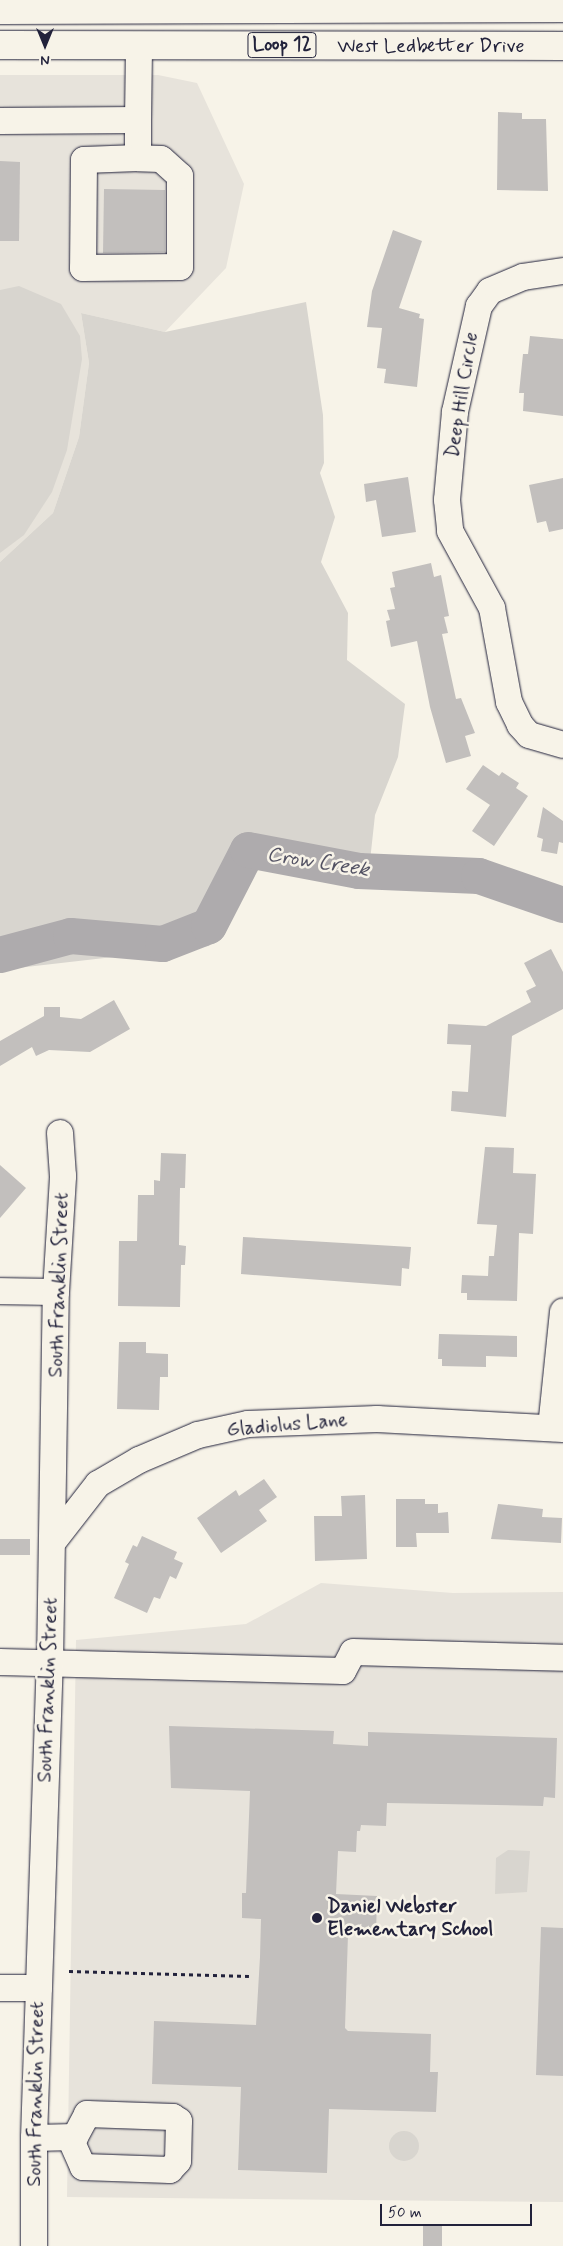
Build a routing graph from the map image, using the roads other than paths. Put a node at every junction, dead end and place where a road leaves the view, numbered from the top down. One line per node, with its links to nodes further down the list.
1 (47, 5): 3 (main road, West Ledbetter Drive / Loop 12); 4 (main road, West Ledbetter Drive / Loop 12); 5 (main road)
2 (563, 8): 4 (main road, West Ledbetter Drive / Loop 12)
3 (0, 10)
4 (246, 10): 7 (main road)
5 (0, 36)
6 (0, 45): 7 (main road, West Ledbetter Drive / Loop 12)
7 (139, 45): 8 (main road, West Ledbetter Drive / Loop 12); 9 (street)
8 (563, 46)
9 (138, 120): 10 (street); 11 (street)
10 (0, 121)
11 (138, 158): 11 (street)
12 (563, 271): 13 (street, Deep Hill Circle)
13 (563, 745)
14 (60, 1133): 16 (street, South Franklin Street)
15 (0, 1291): 16 (street)
16 (56, 1292): 19 (street, South Franklin Street)
17 (563, 1312): 18 (street)
18 (557, 1429): 19 (street, Gladiolus Lane)
19 (52, 1543): 22 (street, South Franklin Street)
20 (563, 1658): 22 (street)
21 (0, 1662): 22 (street)
22 (50, 1664): 24 (street, South Franklin Street)
23 (0, 1988): 24 (street)
24 (38, 1988): 25 (street, South Franklin Street)
25 (34, 2138): 26 (street); 27 (street, South Franklin Street)
26 (70, 2138)
27 (34, 2246)

